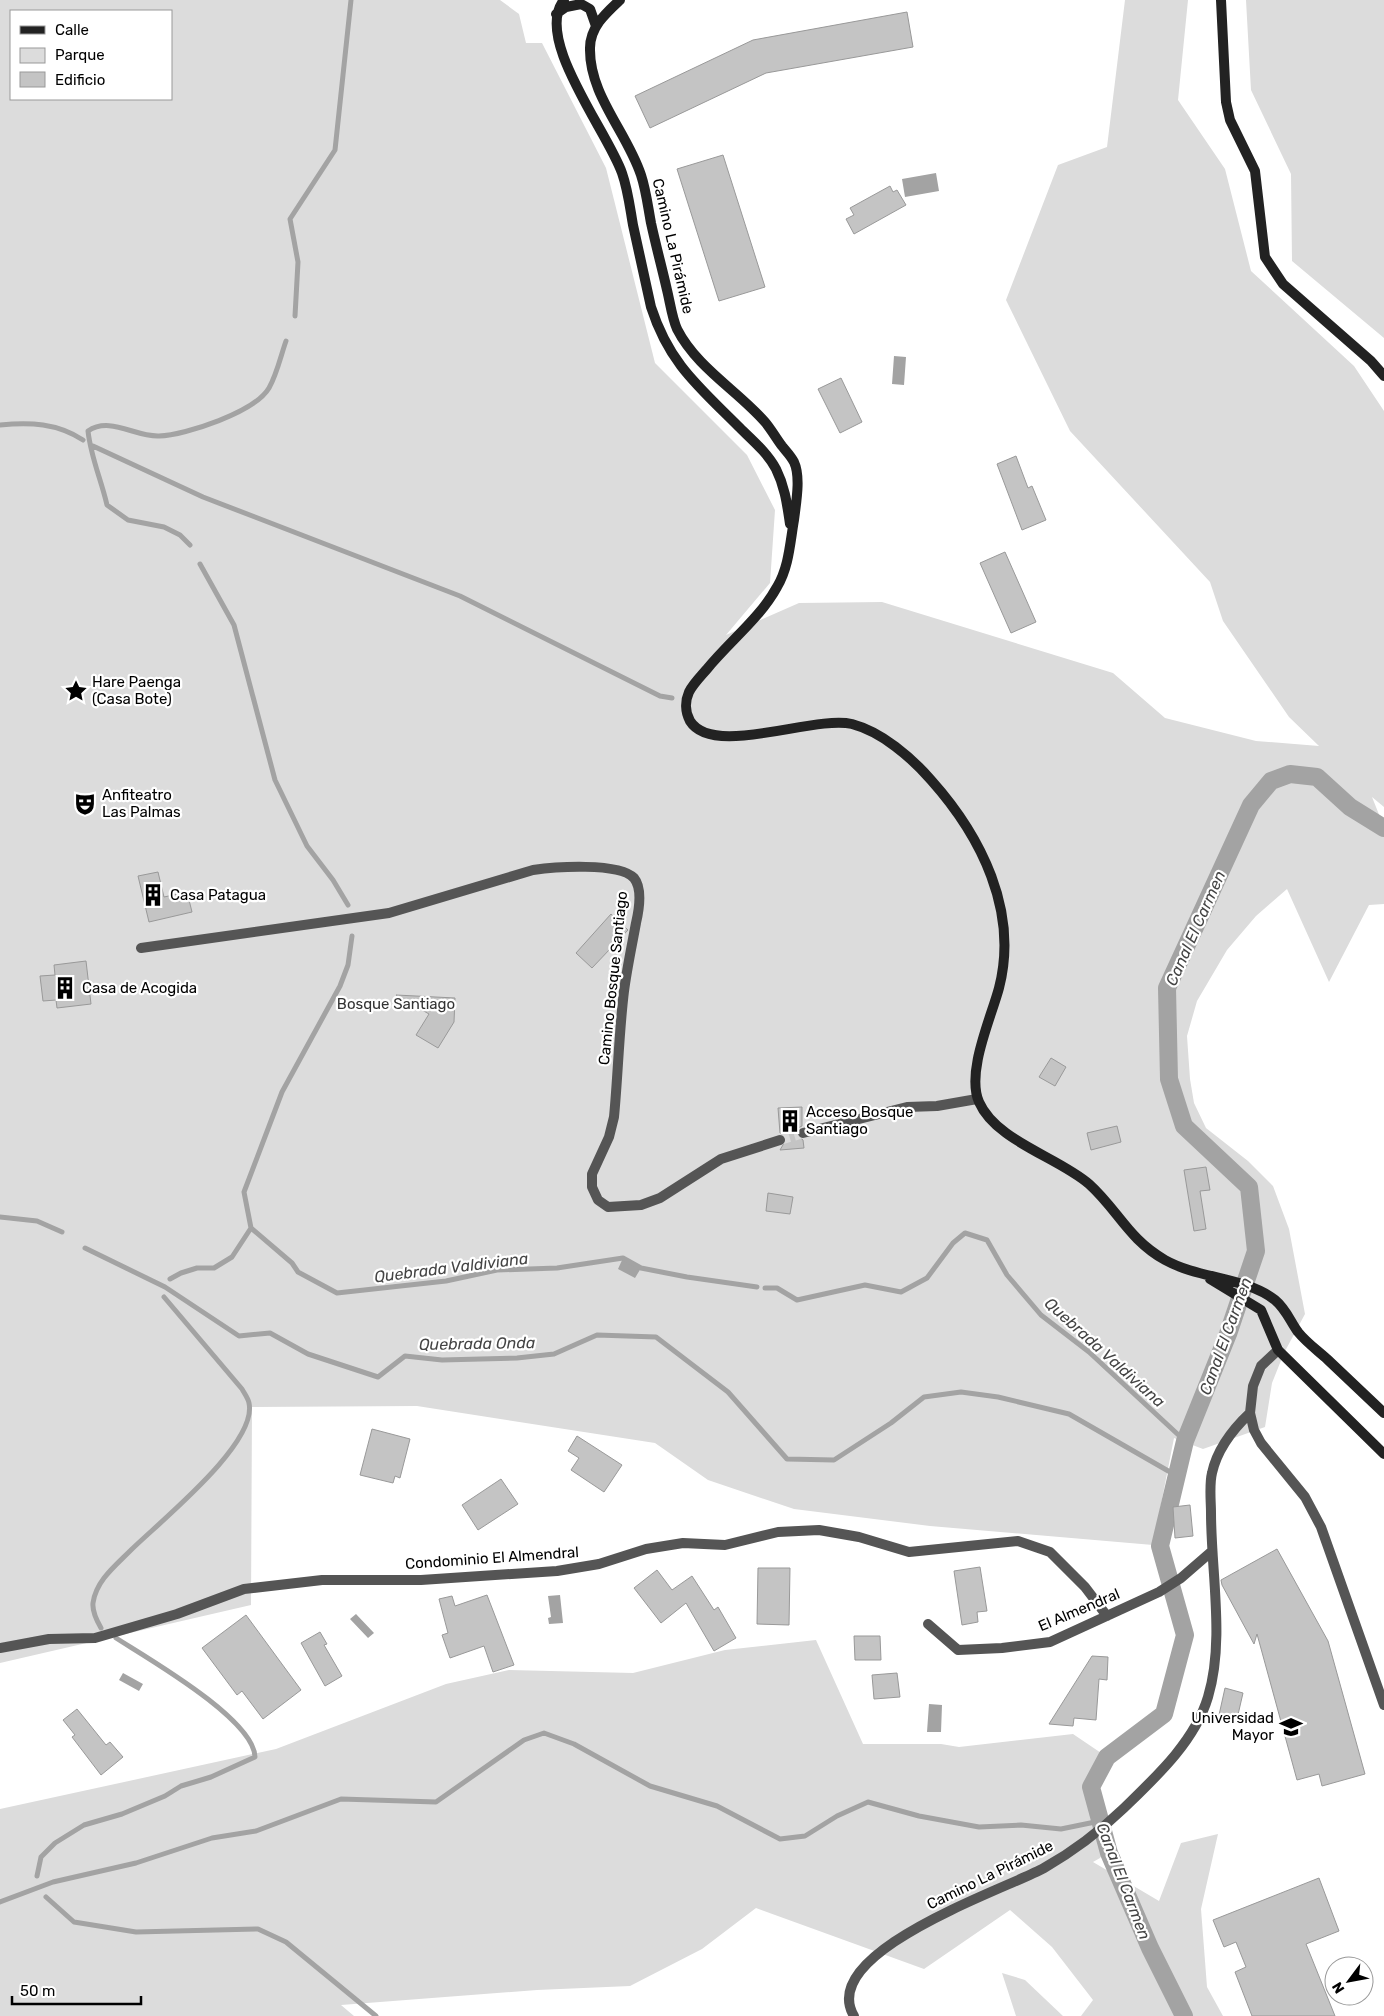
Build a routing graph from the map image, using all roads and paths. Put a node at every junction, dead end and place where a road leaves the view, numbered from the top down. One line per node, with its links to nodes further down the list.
1 (564, 0): 4 (street)
2 (620, 0): 5 (street, Camino La Pirámide)
3 (1222, 0): 6 (street)
4 (556, 14): 5 (street); 7 (street, Camino La Pirámide)
5 (596, 26): 7 (street, Camino La Pirámide)
6 (1384, 376)
7 (792, 534): 9 (street, Camino La Pirámide)
8 (141, 948): 11 (street, Camino Bosque Santiago)
9 (977, 1100): 10 (street); 12 (street)
10 (802, 1133)
11 (780, 1140)
12 (1208, 1277): 13 (street); 15 (street)
13 (1278, 1350): 14 (street); 16 (street)
14 (1250, 1413): 17 (street, Camino La Pirámide); 21 (street)
15 (1384, 1414)
16 (1384, 1454)
17 (1211, 1552): 18 (street, El Almendral); 22 (street, Camino La Pirámide)
18 (1106, 1616): 19 (street, El Almendral); 20 (street, Condominio El Almendral)
19 (928, 1624)
20 (0, 1648)
21 (1384, 1705)
22 (851, 2012)

